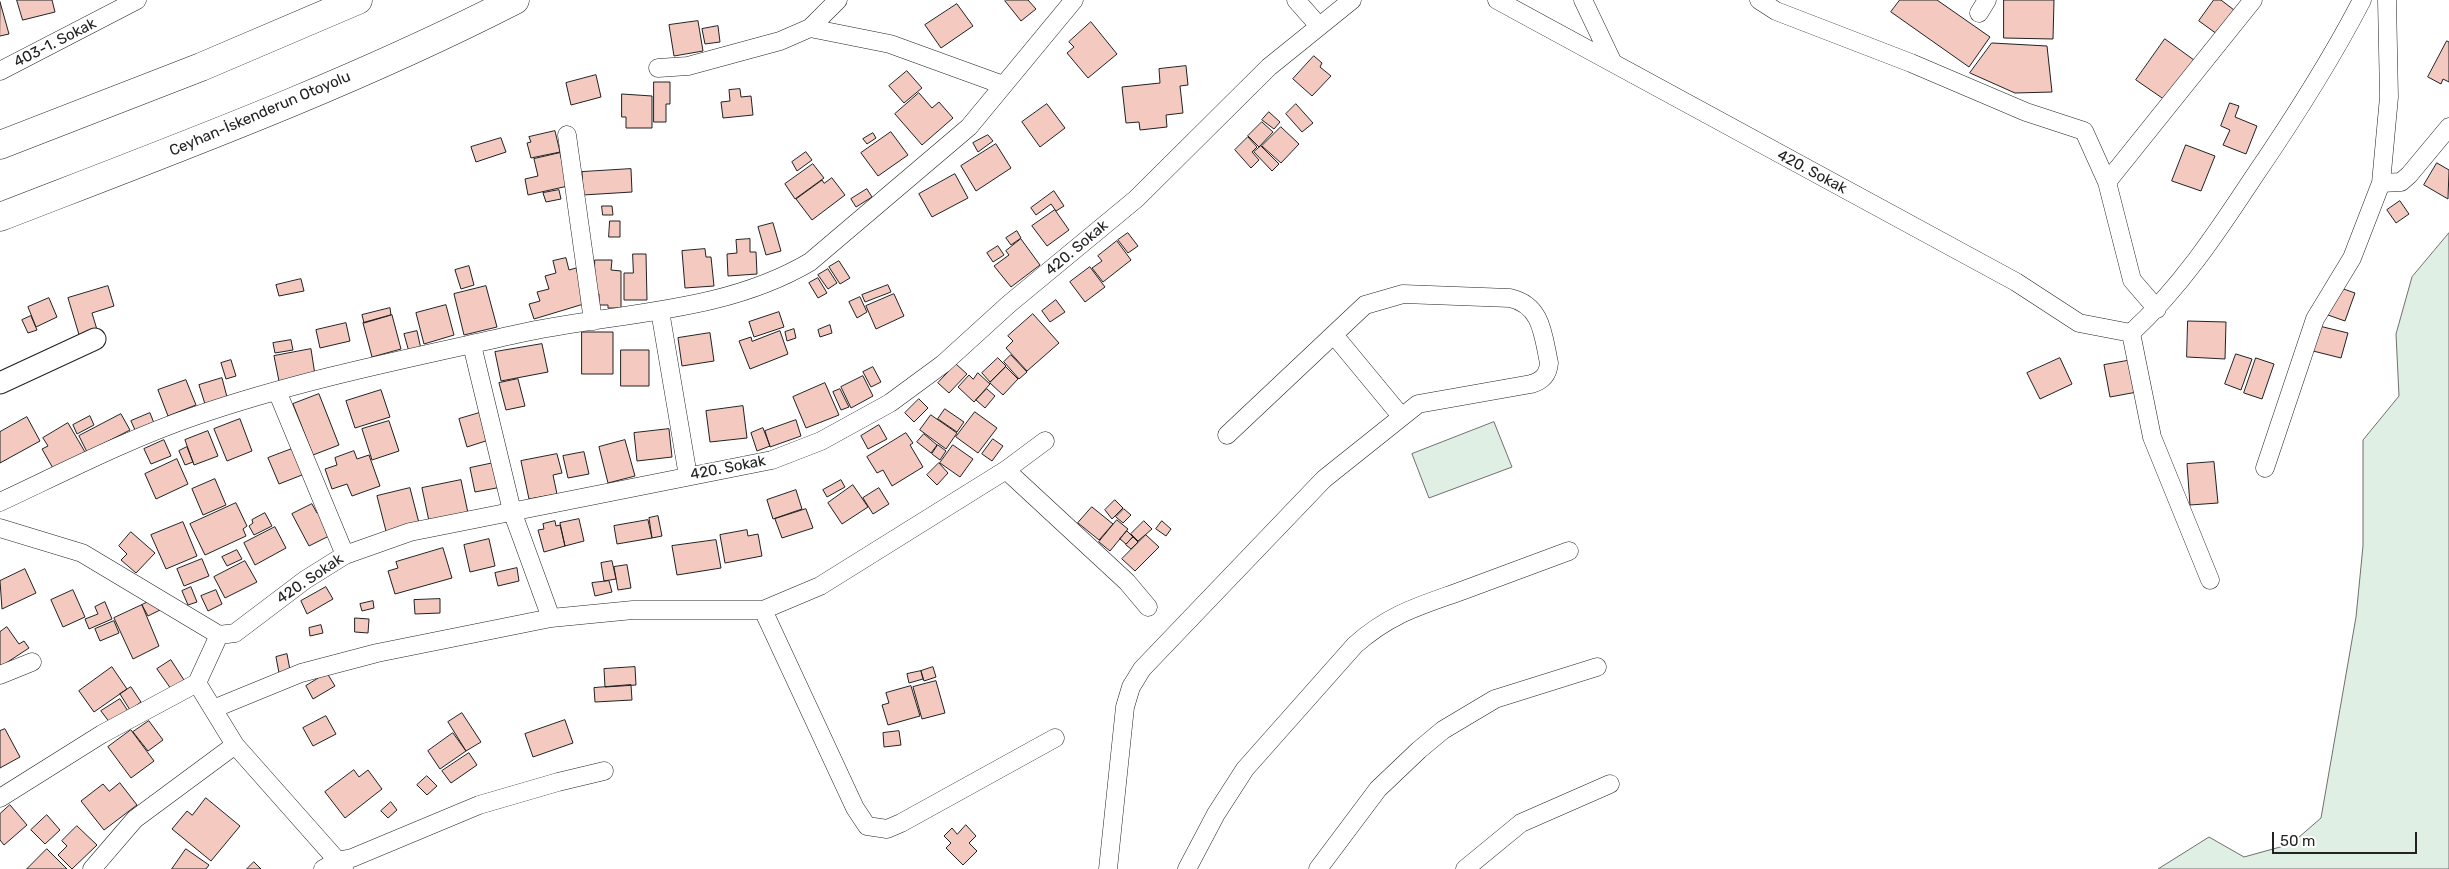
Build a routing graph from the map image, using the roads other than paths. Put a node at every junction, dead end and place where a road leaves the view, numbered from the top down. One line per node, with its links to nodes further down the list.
1 (137, 0): 18 (street, 403-1. Sokak)
2 (358, 0): 22 (highway)
3 (515, 0): 25 (highway, Ceyhan-İskenderun Otoyolu)
4 (838, 0): 15 (street)
5 (1074, 0): 19 (street)
6 (1296, 0): 14 (street)
7 (1352, 0): 14 (street, 420. Sokak)
8 (1497, 0): 16 (street, 420. Sokak)
9 (1583, 0): 16 (street)
10 (1759, 0): 23 (street)
11 (2253, 0): 23 (street)
12 (2362, 0): 26 (street)
13 (2388, 0): 24 (street)
14 (1319, 26): 40 (street, 420. Sokak)
15 (810, 28): 17 (street); 19 (street)
16 (1613, 63): 29 (street, 420. Sokak)
17 (658, 68)
18 (0, 71)
19 (1003, 85): 27 (street)
20 (2449, 127): 24 (street)
21 (566, 135): 28 (street)
22 (0, 145)
23 (2107, 182): 26 (street)
24 (2381, 183): 38 (street)
25 (0, 217)
26 (2156, 309): 29 (street)
27 (660, 311): 28 (street); 40 (street)
28 (593, 320): 32 (street)
29 (2131, 333): 46 (street)
30 (1334, 335): 35 (street); 35 (street); 36 (street)
31 (95, 339): 33 (street)
32 (472, 345): 34 (street); 42 (street)
33 (0, 383)
34 (277, 392): 41 (street); 45 (street)
35 (1401, 416): 63 (street)
36 (1227, 435)
37 (1045, 441): 39 (street)
38 (2265, 468)
39 (1006, 470): 47 (street); 48 (street)
40 (688, 476): 42 (street, 420. Sokak)
41 (0, 502)
42 (512, 510): 45 (street, 420. Sokak); 49 (street)
43 (0, 528): 50 (street)
44 (1569, 551): 64 (street)
45 (345, 554): 50 (street, 420. Sokak)
46 (2210, 580)
47 (1148, 607)
48 (763, 610): 49 (street); 56 (street)
49 (551, 618): 55 (street)
50 (219, 635): 54 (street)
51 (32, 662): 53 (street)
52 (1597, 666): 65 (street)
53 (0, 675)
54 (196, 683): 55 (street); 60 (street)
55 (213, 709): 57 (street)
56 (1055, 738)
57 (235, 745): 61 (street); 62 (street)
58 (604, 772): 61 (street)
59 (1610, 784): 66 (street)
60 (0, 798)
61 (335, 866)
62 (92, 869)
63 (1108, 869)
64 (1186, 869)
65 (1318, 869)
66 (1465, 869)

